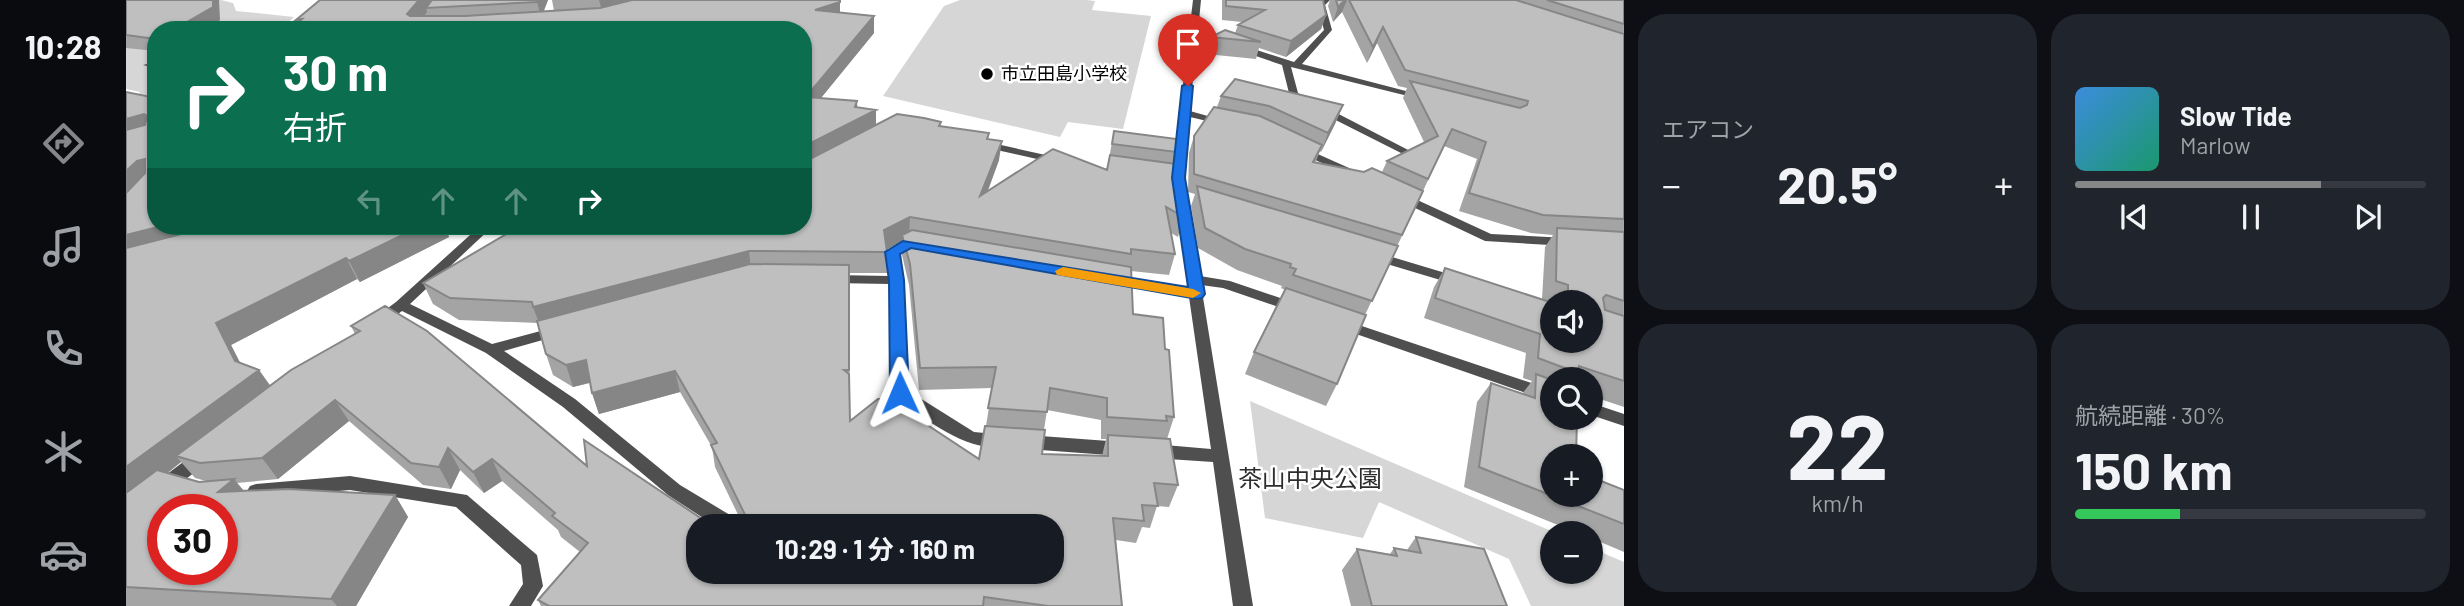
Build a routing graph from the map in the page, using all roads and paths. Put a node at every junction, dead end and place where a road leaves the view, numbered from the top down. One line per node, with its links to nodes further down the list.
1 (1197, 0): 3 (street)
2 (1326, 0): 4 (street)
3 (1193, 32): 4 (street); 6 (street)
4 (1291, 64): 5 (street); 10 (street)
5 (1430, 99)
6 (1185, 113): 7 (street); 24 (street)
7 (1234, 124)
8 (976, 142): 11 (street)
9 (1294, 146): 12 (street)
10 (1409, 153)
11 (1065, 162)
12 (1367, 180)
13 (1392, 192): 17 (street)
14 (422, 235): 16 (street)
15 (477, 235): 25 (street)
16 (417, 236)
17 (1583, 243)
18 (936, 248): 22 (street)
19 (1353, 249): 23 (street)
20 (1099, 278): 24 (street)
21 (818, 279): 22 (street)
22 (897, 280): 33 (street)
23 (1473, 286)
24 (1196, 287): 29 (street); 33 (street)
25 (401, 305): 27 (street); 28 (street)
26 (569, 328): 28 (street)
27 (368, 330)
28 (491, 349): 38 (street)
29 (1540, 392)
30 (1603, 413): 31 (street)
31 (1624, 420)
32 (215, 447): 34 (street)
33 (1221, 456): 40 (street)
34 (171, 481): 35 (street); 37 (street)
35 (194, 487)
36 (244, 492): 39 (street)
37 (154, 494)
38 (712, 514)
39 (519, 606)
40 (1243, 606)

